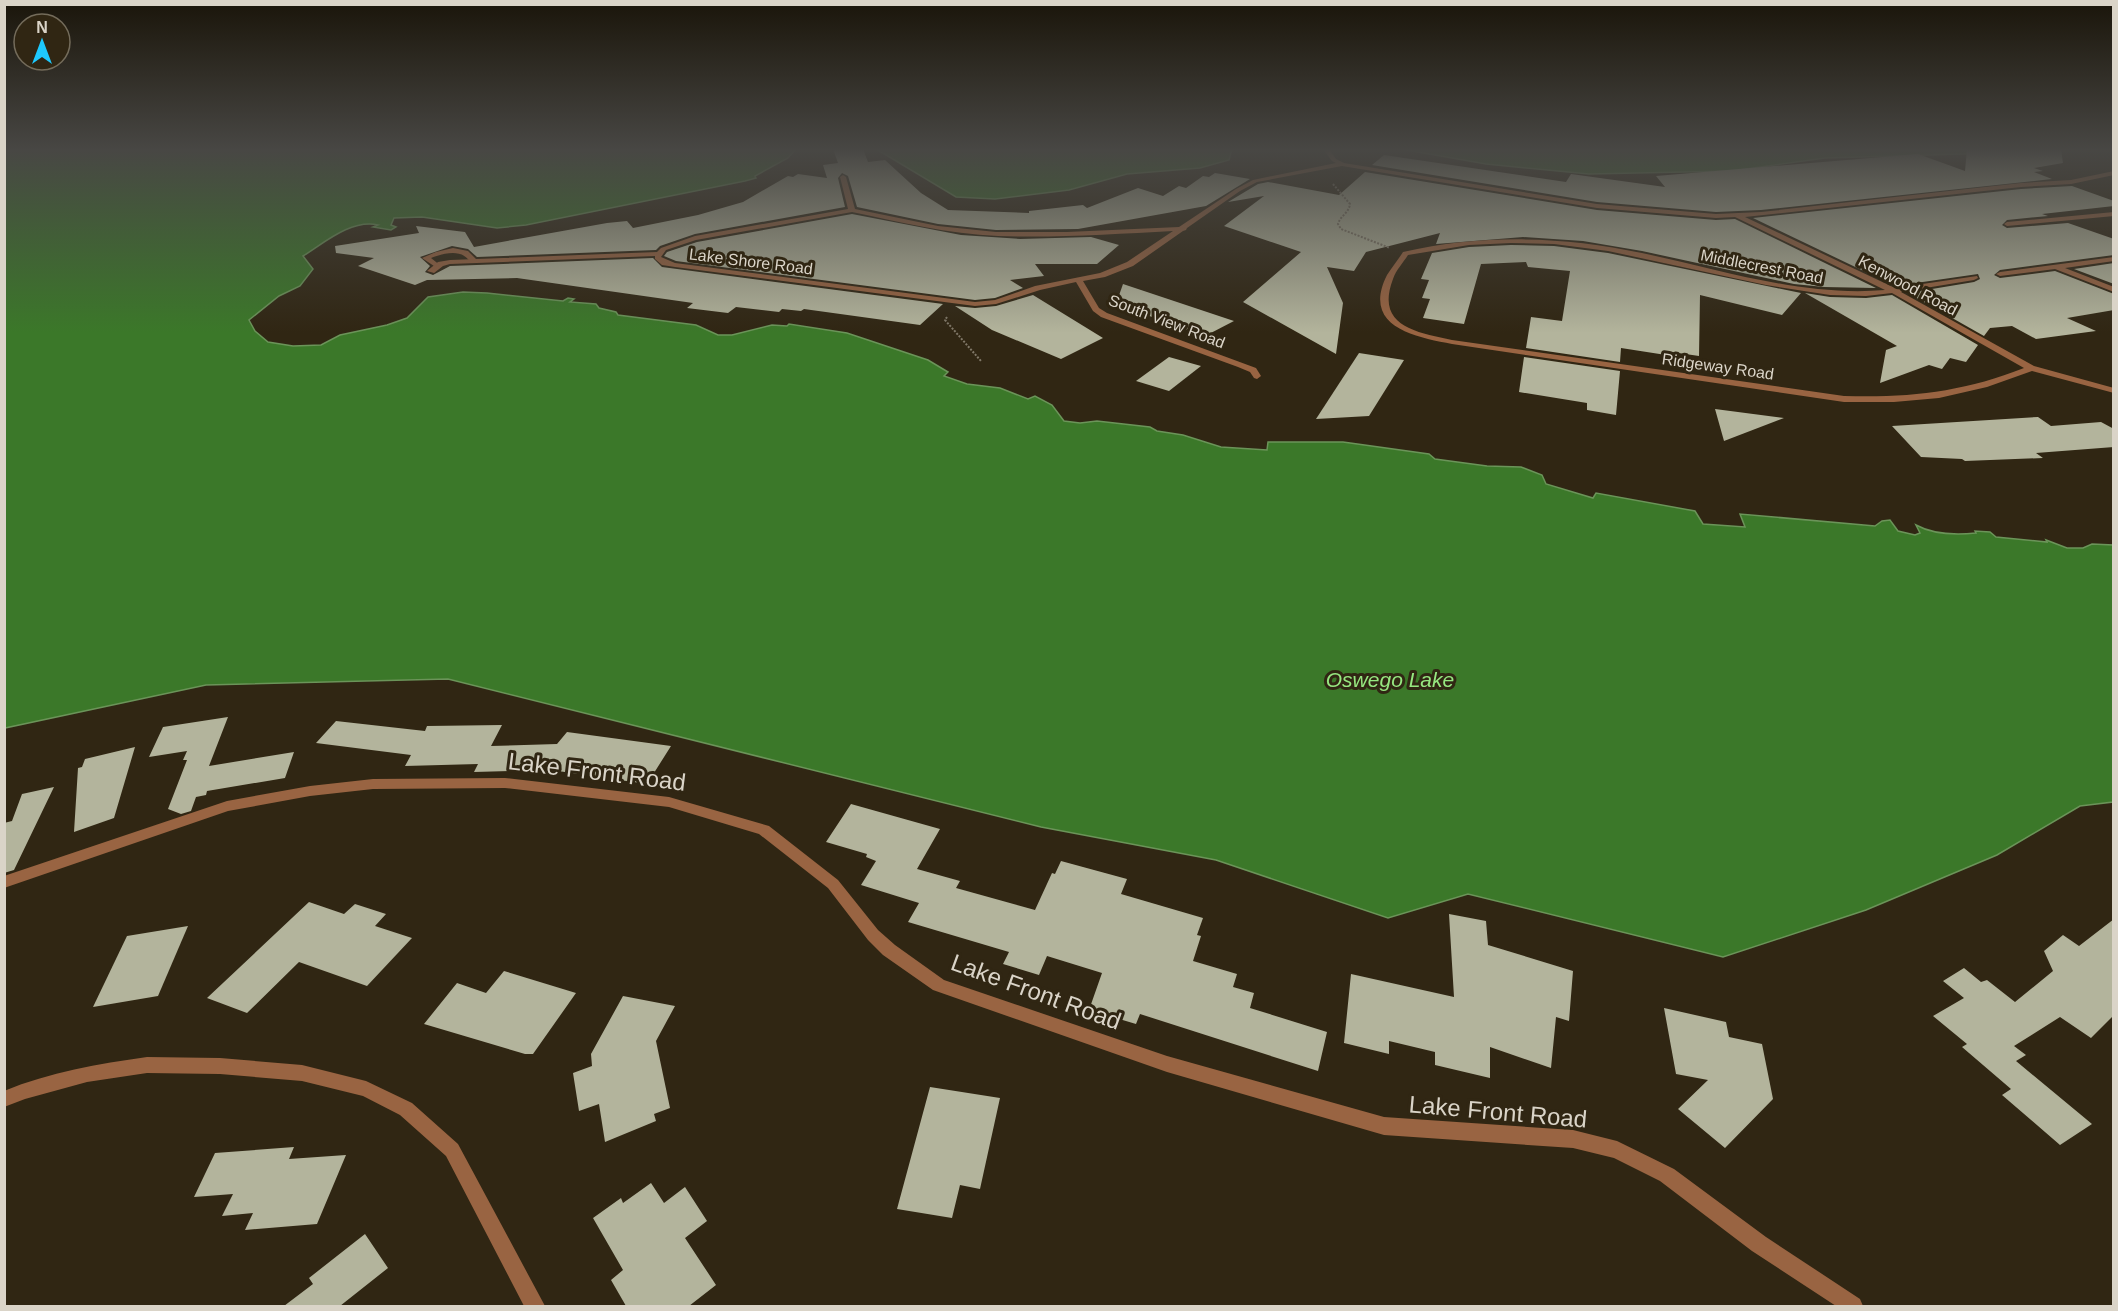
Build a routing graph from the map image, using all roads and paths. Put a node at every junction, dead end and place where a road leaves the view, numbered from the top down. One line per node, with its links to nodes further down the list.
1 (851, 210): 12 (street, Lake Shore Road)
2 (852, 210): 10 (street, Lake Shore Road)
3 (1210, 210): 10 (street, Lake Shore Road)
4 (1350, 210): 11 (path)
5 (1642, 210): 8 (street)
6 (1783, 210): 8 (street)
7 (2114, 214): 9 (street)
8 (1737, 215): 19 (street, Kenwood Road)
9 (2007, 224)
10 (1184, 229): 18 (street, Lake Shore Road)
11 (1405, 253): 19 (street, Middlecrest Road); 23 (street, Ridgeway Road)
12 (657, 254): 14 (street); 21 (street, Lake Shore Road)
13 (2114, 259): 15 (street)
14 (474, 261): 14 (street)
15 (2056, 266): 16 (street); 20 (street)
16 (2000, 274)
17 (1974, 278): 19 (street, Middlecrest Road)
18 (1078, 279): 21 (street, Lake Shore Road); 24 (street, South View Road)
19 (1892, 290): 23 (street, Kenwood Road)
20 (2114, 290)
21 (959, 302): 22 (path)
22 (981, 361)
23 (2031, 368): 25 (street)
24 (1257, 376)
25 (2114, 391)
26 (4, 882): 29 (street, Lake Front Road)
27 (4, 1099): 28 (street)
28 (535, 1306)
29 (1853, 1306)

